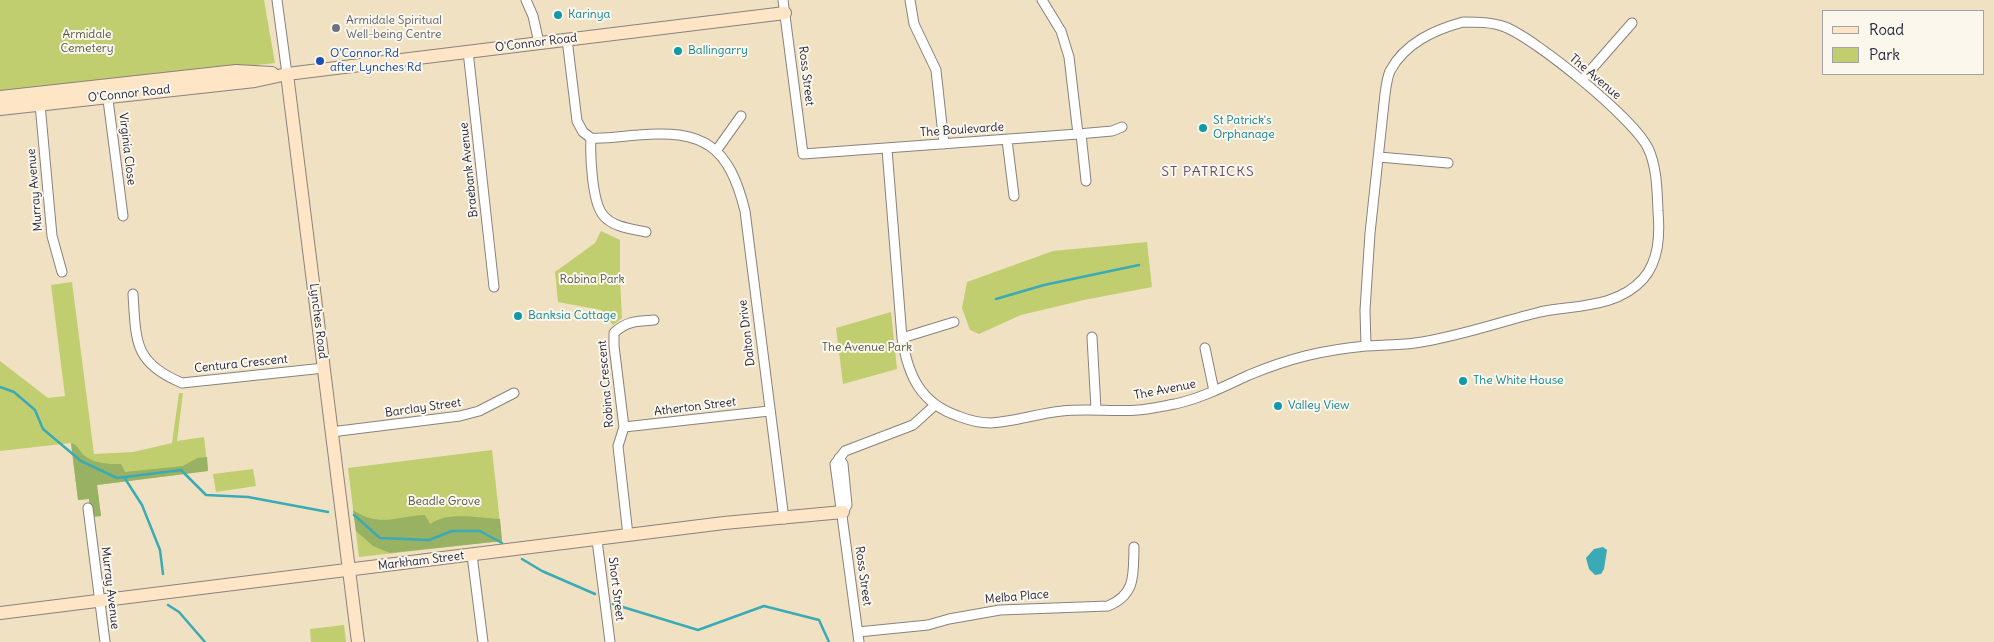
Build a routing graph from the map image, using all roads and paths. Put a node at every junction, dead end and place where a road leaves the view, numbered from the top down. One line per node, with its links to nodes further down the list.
1 (277, 0): 11 (street, Lynches Road)
2 (526, 0): 9 (street)
3 (784, 0): 6 (street, Ross Street)
4 (910, 0): 22 (street)
5 (1042, 0): 19 (street)
6 (785, 13): 8 (street, O'Connor Road); 25 (street, Ross Street)
7 (1632, 23): 12 (street)
8 (568, 39): 9 (street, O'Connor Road); 20 (street)
9 (538, 43): 10 (street, O'Connor Road)
10 (468, 51): 11 (street, O'Connor Road); 33 (street, Braebank Avenue)
11 (287, 74): 13 (street, O'Connor Road); 41 (street, Lynches Road)
12 (1582, 80): 26 (street, The Avenue); 39 (street, The Avenue)
13 (107, 90): 14 (street, O'Connor Road); 15 (street, O'Connor Road); 30 (street, Virginia Close)
14 (0, 97)
15 (40, 104): 16 (street, O'Connor Road); 32 (street, Murray Avenue)
16 (0, 109)
17 (741, 116): 24 (street)
18 (1122, 127): 19 (street, The Boulevarde)
19 (1080, 134): 21 (street, The Boulevarde); 28 (street)
20 (591, 138): 24 (street, Dalton Drive); 31 (street)
21 (1007, 140): 22 (street, The Boulevarde); 29 (street)
22 (944, 144): 23 (street, The Boulevarde)
23 (887, 149): 25 (street, The Boulevarde); 38 (street)
24 (716, 151): 46 (street, Dalton Drive)
25 (803, 154)
26 (1379, 157): 27 (street); 39 (street, The Avenue)
27 (1448, 163)
28 (1086, 181)
29 (1014, 196)
30 (123, 216)
31 (646, 232)
32 (62, 272)
33 (494, 286)
34 (133, 294): 41 (street, Centura Crescent)
35 (654, 320): 47 (street, Robina Crescent)
36 (954, 322): 38 (street)
37 (1092, 337): 45 (street)
38 (902, 338): 44 (street)
39 (1366, 346): 42 (street, The Avenue)
40 (1205, 348): 42 (street)
41 (324, 368): 48 (street, Lynches Road)
42 (1214, 391): 45 (street, The Avenue)
43 (514, 393): 48 (street, Barclay Street)
44 (934, 406): 45 (street, The Avenue); 50 (street, Ross Street)
45 (1096, 409)
46 (769, 411): 47 (street, Atherton Street); 51 (street, Dalton Drive)
47 (624, 427): 52 (street, Robina Crescent)
48 (332, 432): 56 (street, Lynches Road)
49 (88, 508): 57 (street, Murray Avenue)
50 (843, 512): 51 (street, Markham Street); 59 (street, Ross Street)
51 (784, 519): 52 (street, Markham Street)
52 (628, 535): 53 (street, Markham Street)
53 (597, 540): 55 (street, Markham Street); 63 (street, Short Street)
54 (1134, 547): 59 (street, Melba Place)
55 (472, 555): 56 (street, Markham Street); 62 (street)
56 (348, 570): 57 (street, Markham Street); 61 (street, Lynches Road)
57 (99, 601): 58 (street, Markham Street); 60 (street, Murray Avenue)
58 (0, 613)
59 (859, 637)
60 (104, 642)
61 (358, 642)
62 (482, 642)
63 (610, 642)

